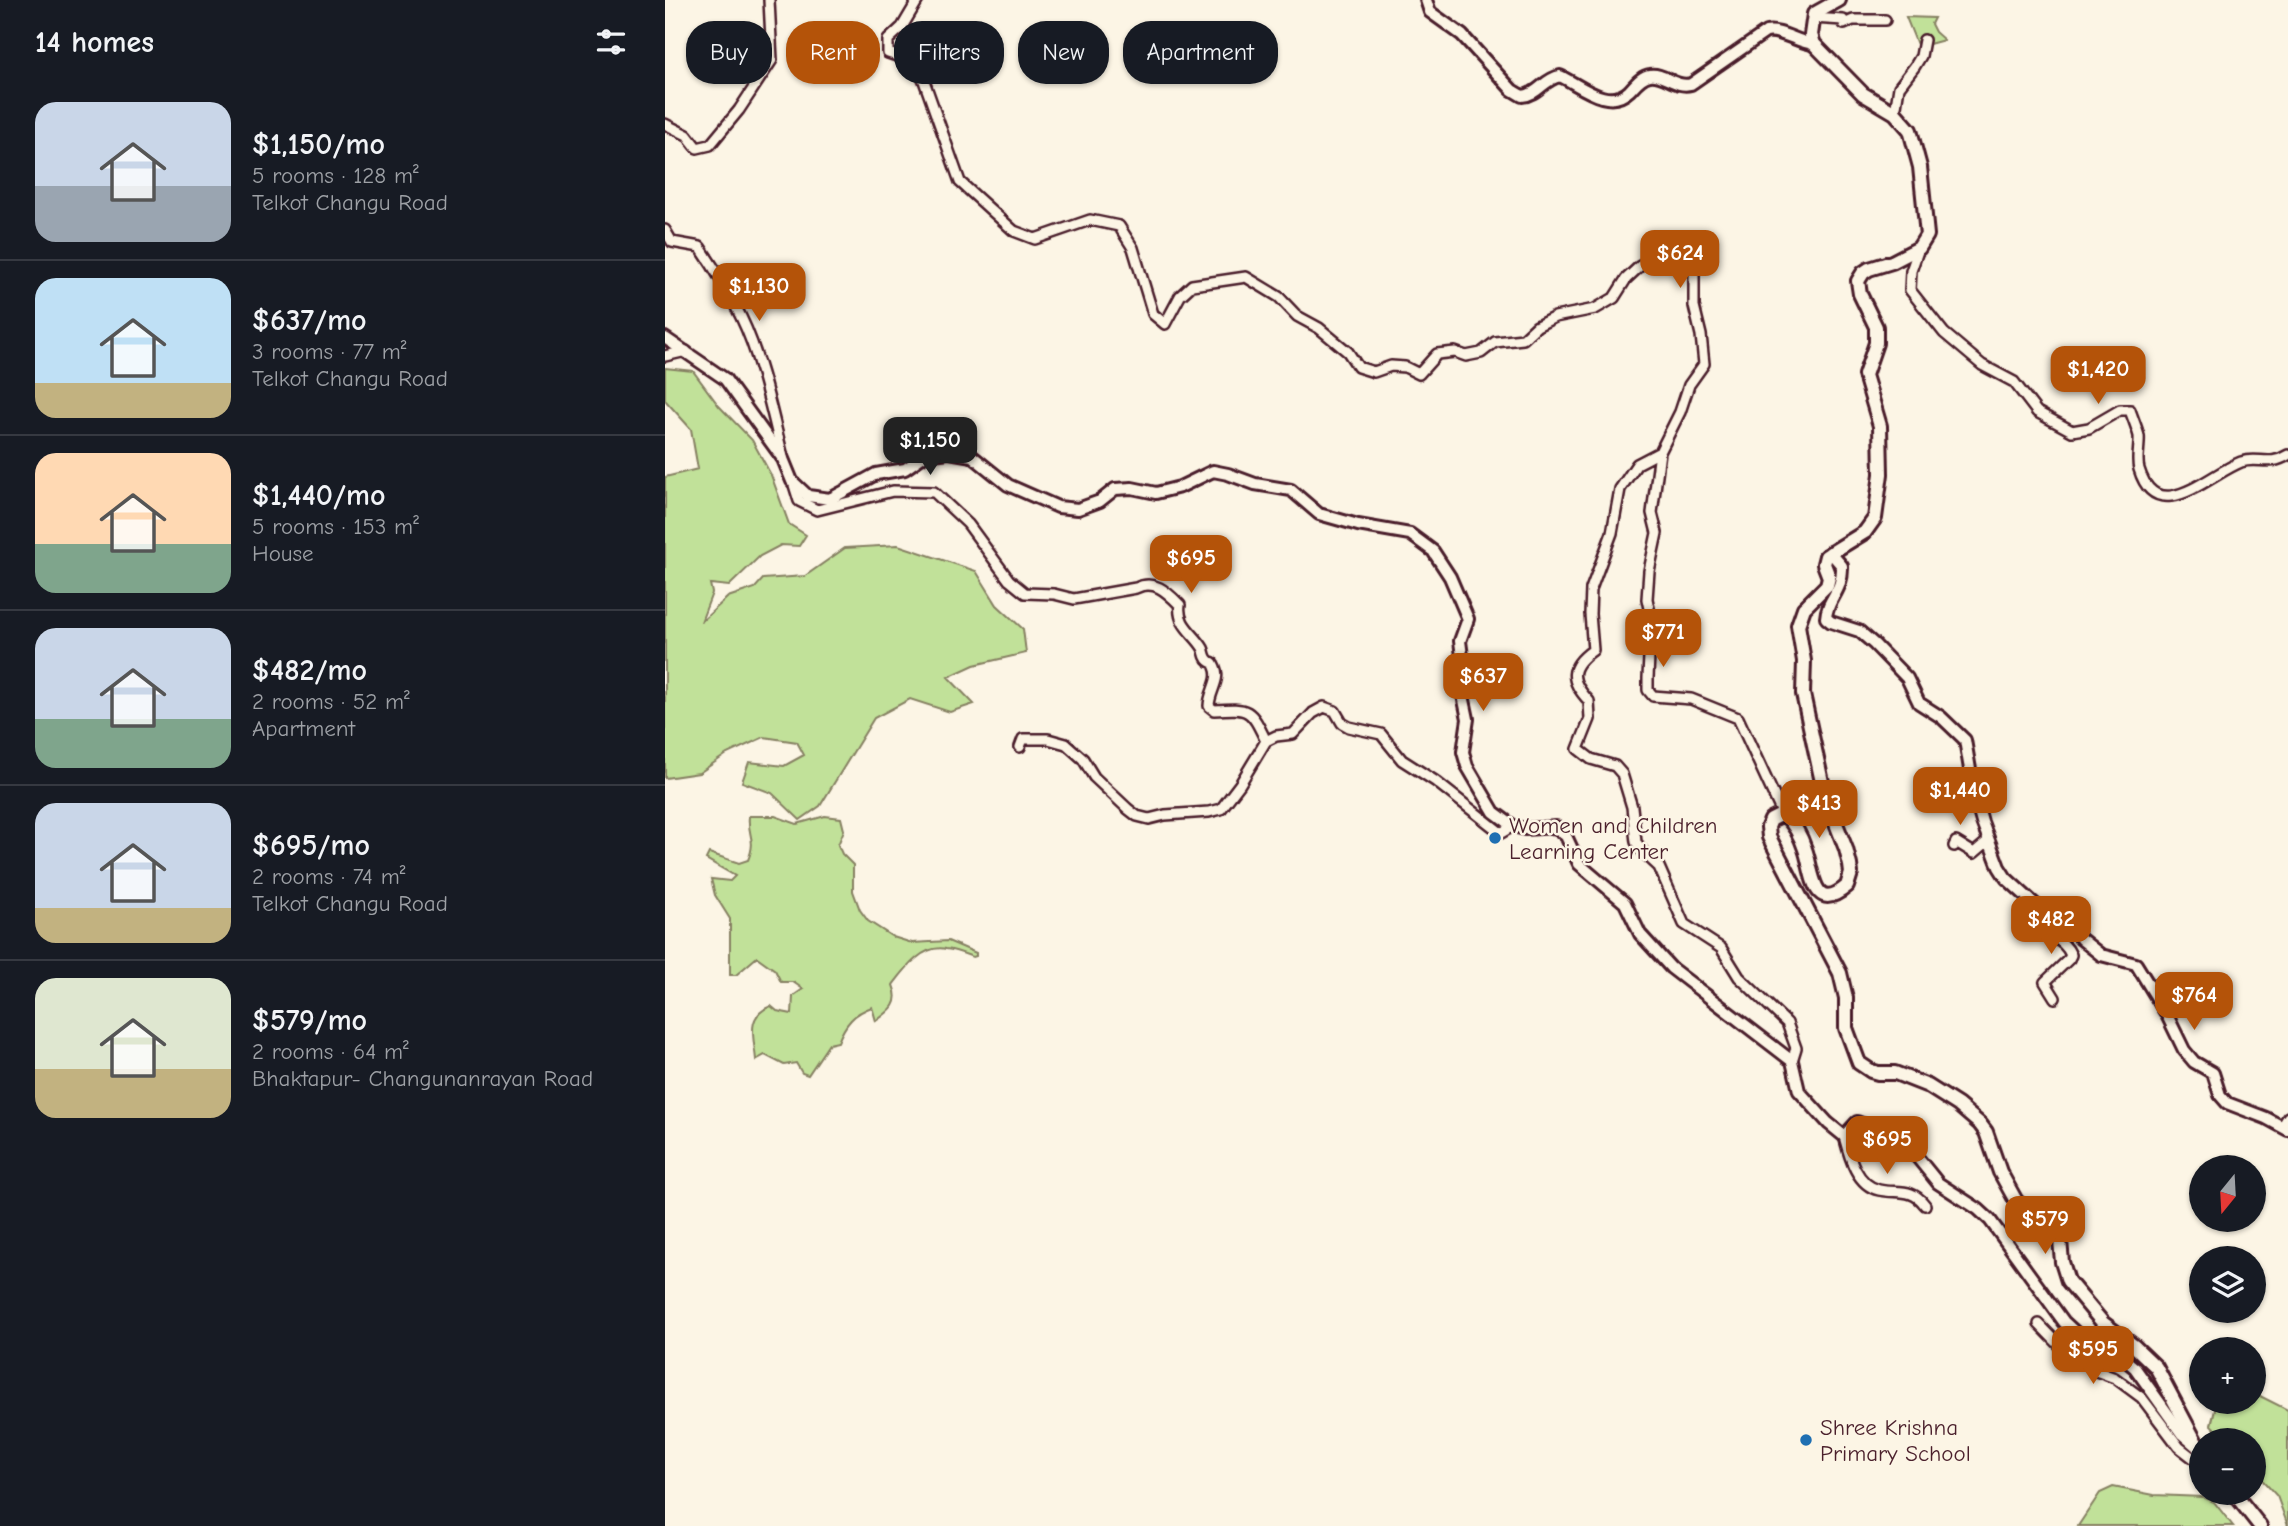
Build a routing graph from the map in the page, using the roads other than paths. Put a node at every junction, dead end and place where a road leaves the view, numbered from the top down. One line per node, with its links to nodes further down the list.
1 (769, 0): 10 (street)
2 (918, 0): 16 (street)
3 (1426, 0): 8 (street)
4 (1839, 0): 5 (main road)
5 (1813, 18): 6 (street); 8 (main road)
6 (1885, 20)
7 (1924, 40): 9 (street)
8 (1814, 44): 9 (main road)
9 (1895, 113): 12 (main road)
10 (665, 124)
11 (665, 230): 18 (street)
12 (1919, 248): 17 (street); 20 (main road)
13 (665, 338): 14 (street)
14 (687, 351): 15 (street); 18 (street)
15 (665, 356)
16 (1660, 452): 23 (street); 29 (street)
17 (2288, 455)
18 (783, 459): 19 (street)
19 (792, 481): 21 (street); 24 (street)
20 (1830, 552): 23 (main road); 25 (street)
21 (1266, 741): 22 (street); 24 (street)
22 (1020, 747)
23 (1783, 815): 37 (main road)
24 (1513, 826): 29 (street)
25 (1988, 841): 26 (street); 27 (street)
26 (1954, 846)
27 (2053, 911): 28 (street); 31 (street)
28 (2055, 998)
29 (1792, 1061): 32 (street)
30 (2288, 1116): 31 (street)
31 (2285, 1129)
32 (1844, 1136): 33 (street); 35 (street)
33 (1925, 1205)
34 (2039, 1324): 36 (street)
35 (2086, 1339): 36 (street); 38 (street)
36 (2087, 1363): 39 (street)
37 (2189, 1429)
38 (2189, 1440)
39 (2189, 1455)
40 (2243, 1505): 41 (main road)
41 (2260, 1526)

